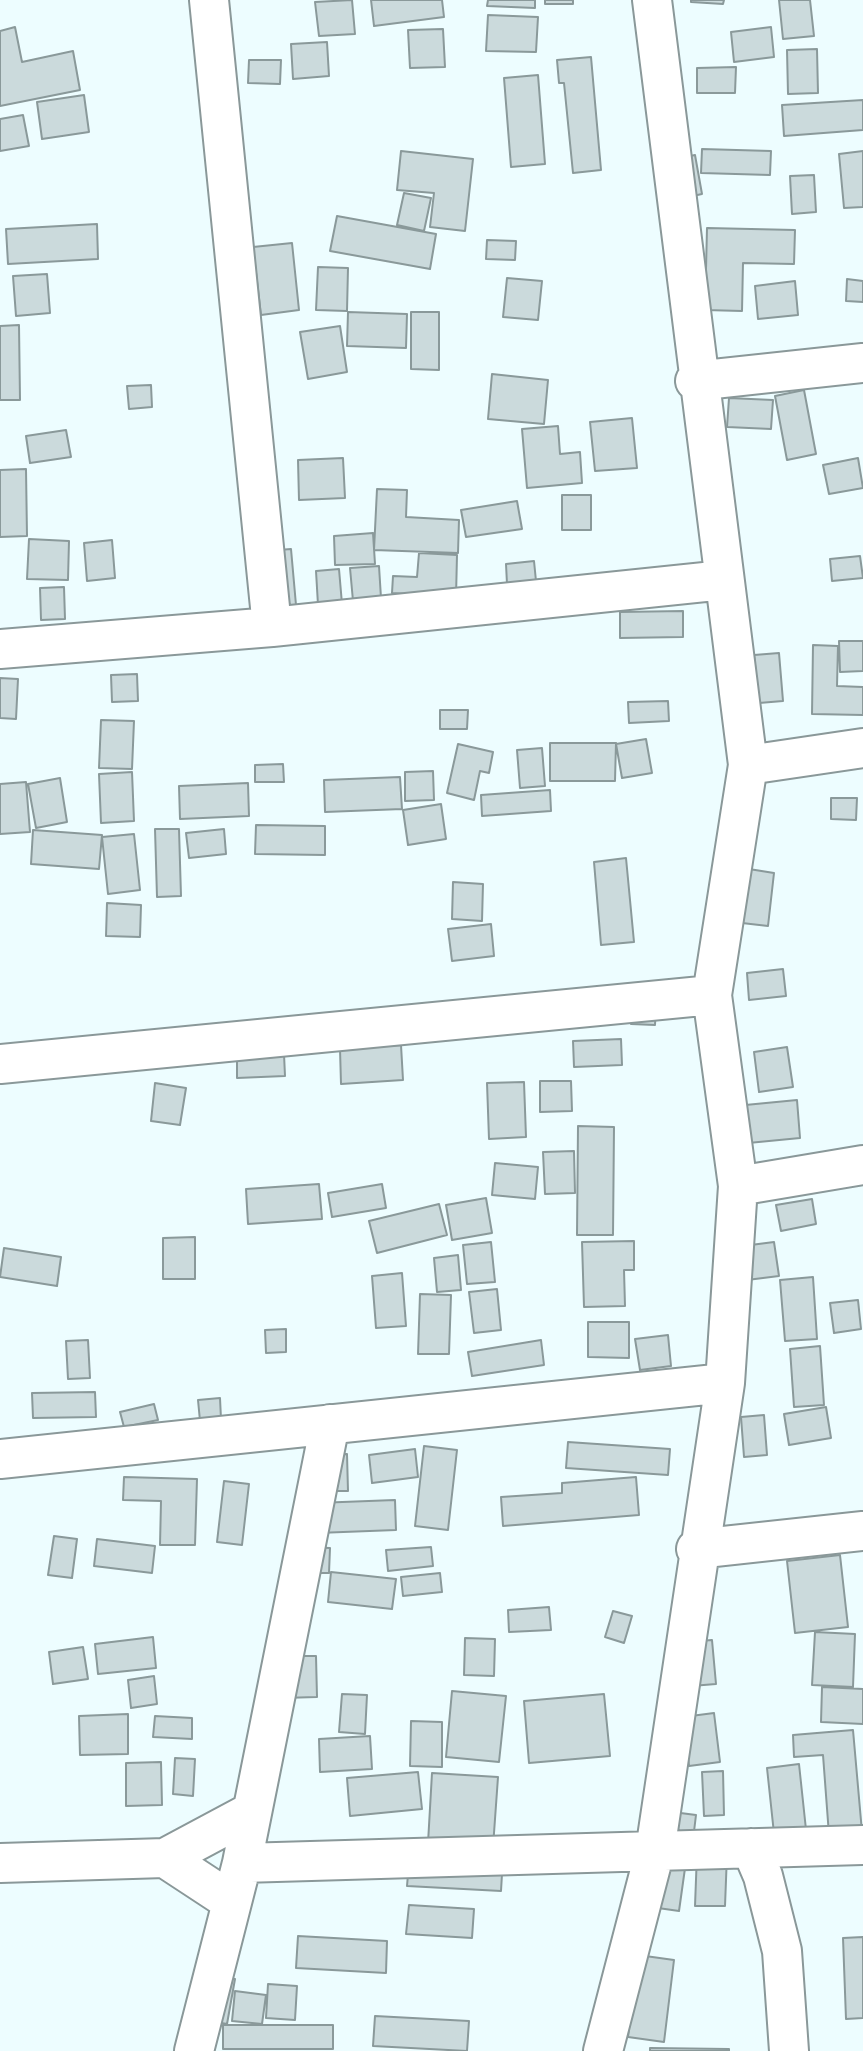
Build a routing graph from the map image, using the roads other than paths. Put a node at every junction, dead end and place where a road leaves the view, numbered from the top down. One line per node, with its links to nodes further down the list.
1 (209, 0): 6 (street)
2 (652, 0): 4 (street)
3 (863, 363): 4 (street)
4 (698, 382): 5 (street)
5 (724, 580): 6 (street); 9 (street)
6 (272, 627): 7 (street)
7 (0, 649)
8 (863, 748): 9 (street)
9 (748, 765): 10 (street)
10 (712, 995): 11 (street); 13 (street)
11 (0, 1064)
12 (863, 1165): 13 (street)
13 (738, 1186): 14 (street)
14 (724, 1383): 15 (street); 18 (street)
15 (330, 1424): 16 (street); 19 (street)
16 (0, 1459)
17 (863, 1531): 18 (street)
18 (698, 1549): 22 (street)
19 (251, 1812): 23 (street); 25 (street)
20 (863, 1845): 21 (street)
21 (751, 1848): 22 (street); 29 (street)
22 (655, 1851): 25 (street); 28 (street)
23 (165, 1858): 24 (street); 26 (street)
24 (0, 1863)
25 (242, 1863): 26 (street)
26 (232, 1902): 27 (street)
27 (194, 2051)
28 (603, 2051)
29 (789, 2051)

